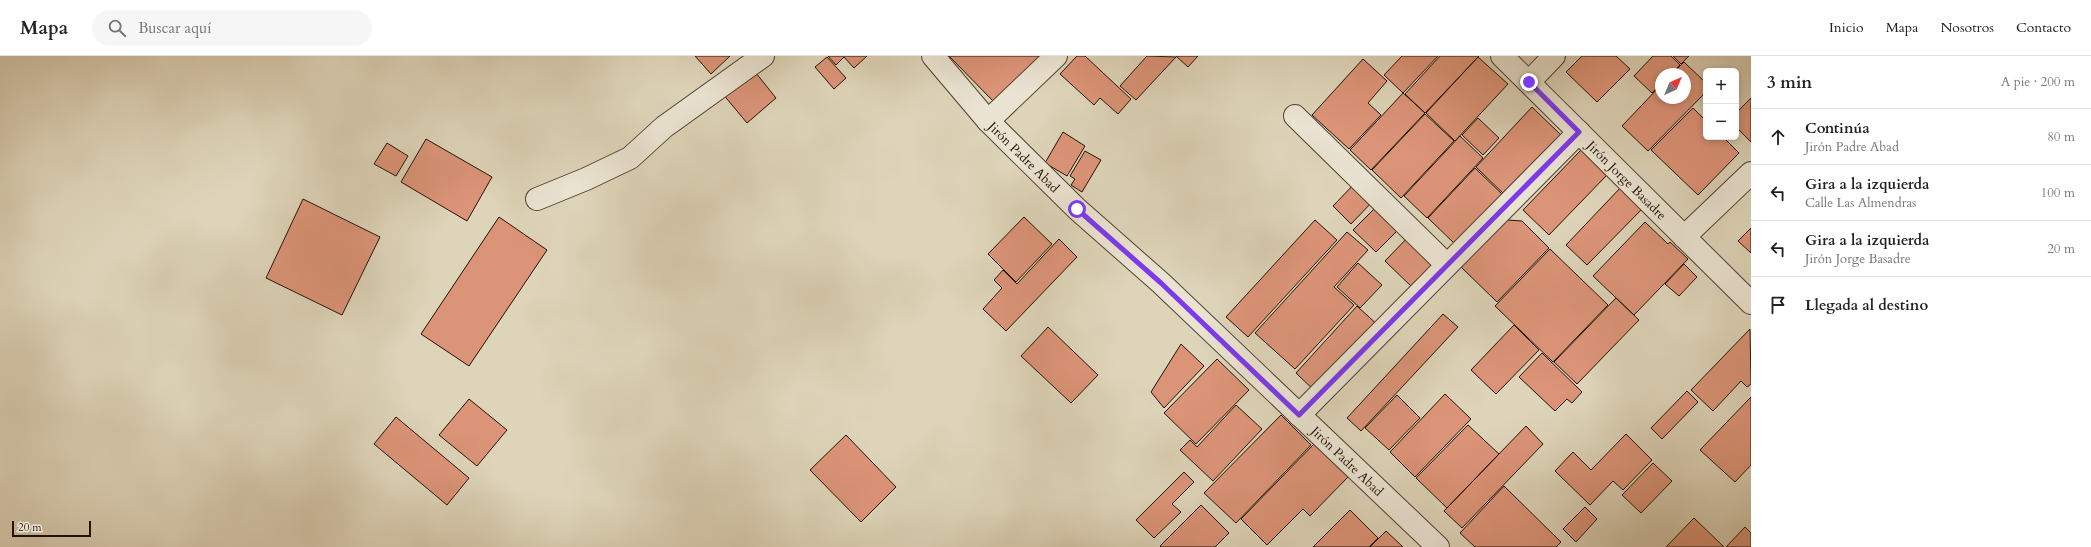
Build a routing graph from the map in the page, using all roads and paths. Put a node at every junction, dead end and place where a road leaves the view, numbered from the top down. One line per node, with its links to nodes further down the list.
1 (763, 56): 11 (street)
2 (933, 56): 8 (street, Jirón Padre Abad)
3 (1056, 56): 8 (street)
4 (1502, 56): 6 (street, Jirón Jorge Basadre)
5 (1554, 56): 6 (street)
6 (1529, 82): 9 (street, Jirón Jorge Basadre)
7 (1295, 116): 13 (street)
8 (988, 121): 15 (street, Jirón Padre Abad)
9 (1579, 132): 12 (street, Jirón Jorge Basadre); 13 (street)
10 (1751, 173): 12 (street)
11 (537, 199)
12 (1684, 237): 14 (street, Jirón Jorge Basadre)
13 (1447, 265): 15 (street)
14 (1751, 303)
15 (1299, 415): 16 (street, Jirón Padre Abad)
16 (1438, 547)

